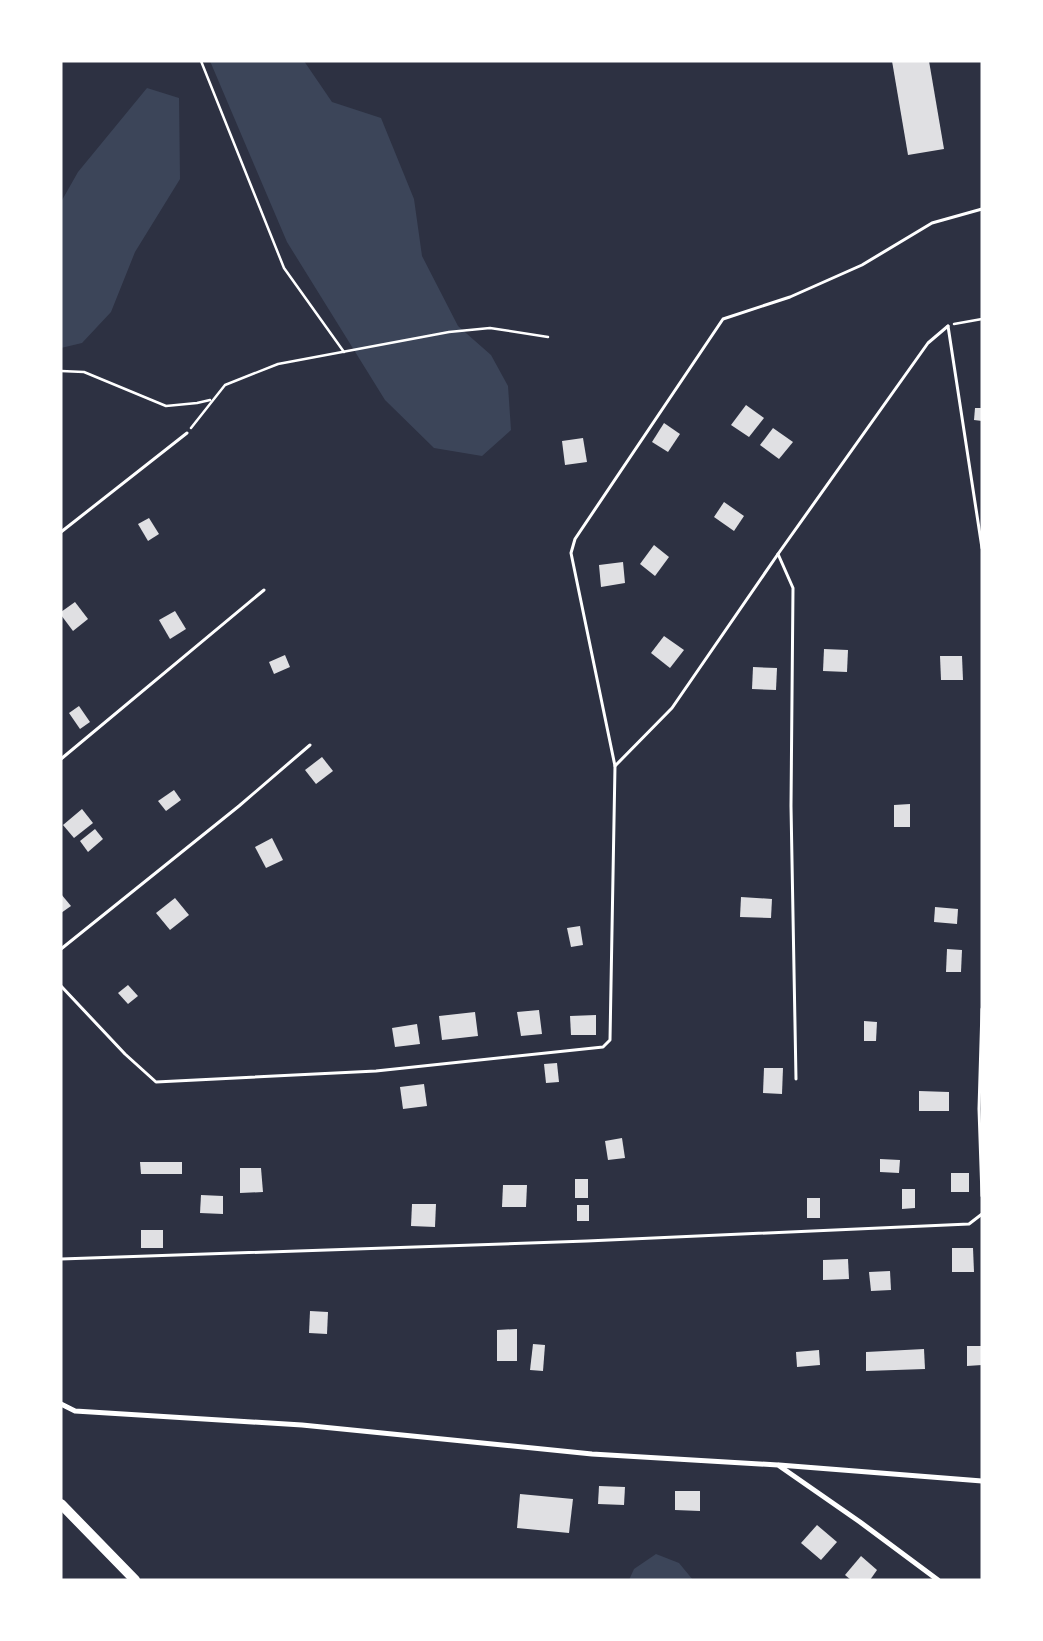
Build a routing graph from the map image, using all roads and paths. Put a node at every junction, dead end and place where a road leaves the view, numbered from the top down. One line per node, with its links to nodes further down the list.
1 (200, 61): 6 (path)
2 (982, 209): 16 (lane)
3 (982, 319): 4 (path)
4 (948, 326): 11 (lane); 12 (lane)
5 (548, 337): 6 (path)
6 (344, 352): 8 (path)
7 (61, 371): 8 (path)
8 (212, 400): 9 (path)
9 (187, 433): 10 (lane)
10 (61, 532)
11 (982, 548)
12 (778, 554): 16 (lane); 20 (lane)
13 (264, 590): 15 (lane)
14 (310, 745): 17 (lane)
15 (61, 759)
16 (615, 766): 18 (lane)
17 (61, 949)
18 (61, 986)
19 (982, 1009): 21 (lane)
20 (796, 1079)
21 (982, 1196)
22 (982, 1214): 23 (lane)
23 (61, 1259)
24 (61, 1404): 25 (street)
25 (778, 1466): 26 (street); 29 (street)
26 (982, 1481)
27 (61, 1504): 28 (highway)
28 (135, 1580)
29 (938, 1580)

